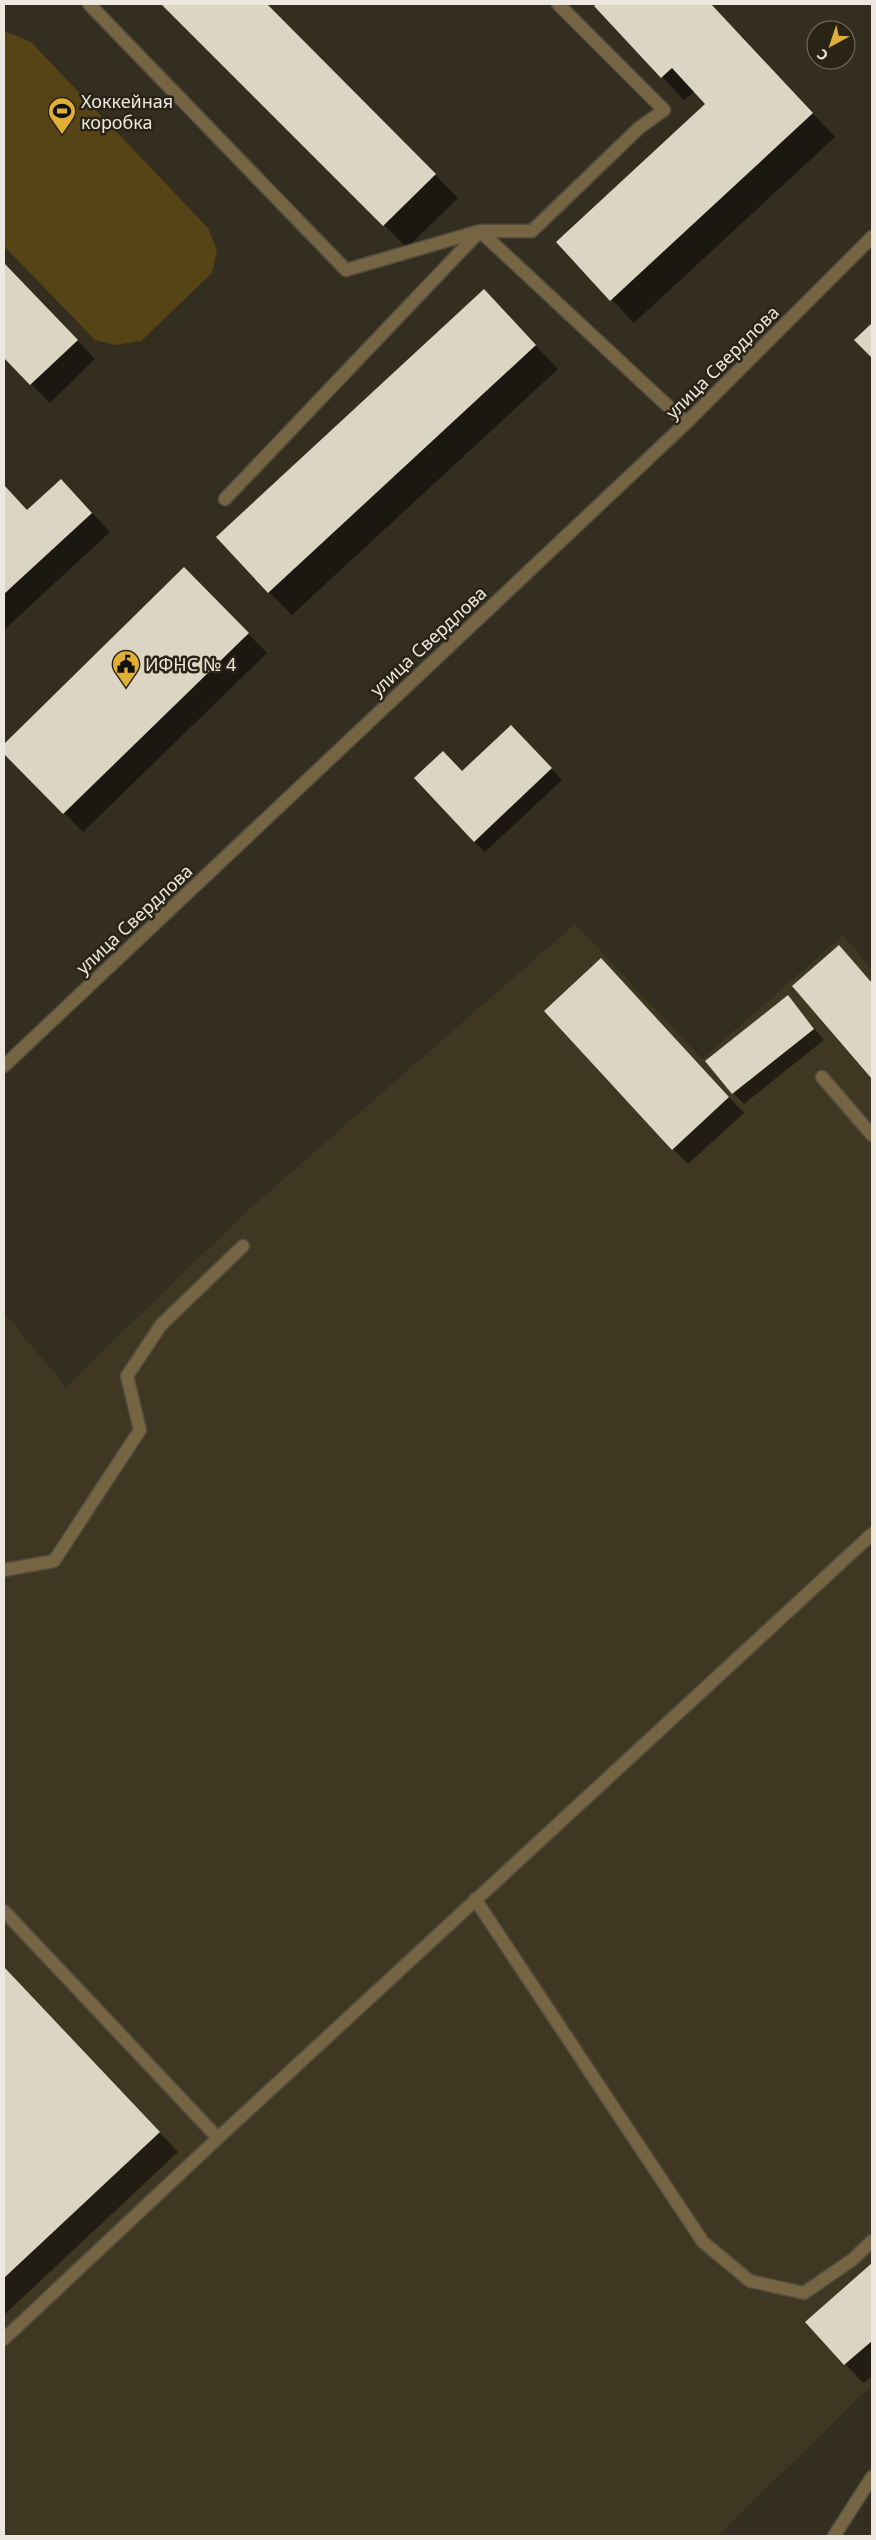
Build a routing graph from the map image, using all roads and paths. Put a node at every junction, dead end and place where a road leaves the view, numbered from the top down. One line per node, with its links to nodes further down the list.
1 (89, 4): 3 (street)
2 (558, 4): 3 (street)
3 (480, 231): 5 (street); 6 (street)
4 (872, 237): 5 (street, улица Свердлова)
5 (686, 423): 7 (street, улица Свердлова)
6 (225, 499)
7 (4, 1066)
8 (822, 1077): 9 (street)
9 (872, 1135)
10 (243, 1246): 12 (street)
11 (872, 1534): 13 (street)
12 (4, 1570)
13 (475, 1899): 15 (street); 16 (street)
14 (4, 1911): 15 (street)
15 (218, 2138): 17 (street)
16 (872, 2241)
17 (4, 2339)
18 (872, 2477): 19 (street)
19 (834, 2536)

